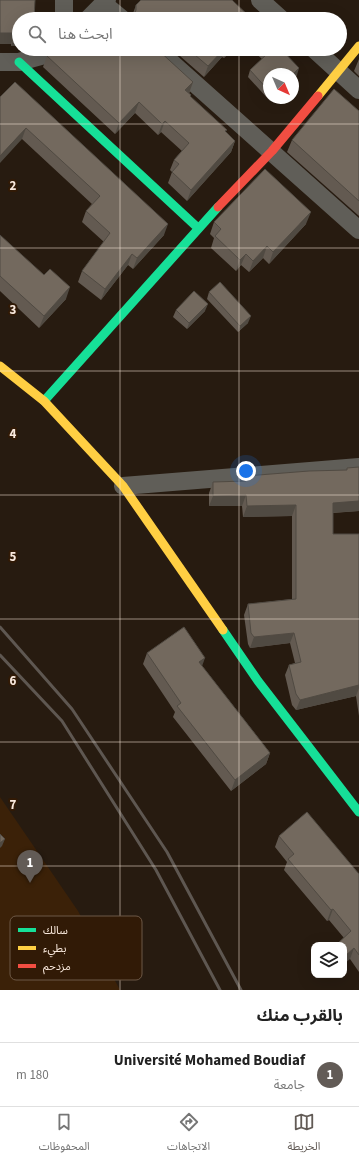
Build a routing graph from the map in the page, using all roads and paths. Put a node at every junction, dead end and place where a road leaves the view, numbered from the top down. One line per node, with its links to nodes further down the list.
1 (64, 0): 4 (street)
2 (260, 0): 7 (street)
3 (106, 2): 5 (street); 6 (street)
4 (64, 12)
5 (95, 12)
6 (115, 12)
7 (273, 12)
8 (359, 46): 14 (street)
9 (41, 56): 13 (street)
10 (164, 56): 16 (street)
11 (322, 56): 14 (street)
12 (0, 62): 13 (street)
13 (19, 62): 17 (street)
14 (337, 70): 15 (street); 16 (street)
15 (359, 90)
16 (272, 151): 17 (street); 18 (street)
17 (198, 228): 20 (street)
18 (359, 230)
19 (0, 366): 20 (street)
20 (44, 401): 22 (street)
21 (359, 467): 22 (street)
22 (123, 486): 23 (street)
23 (359, 812)

